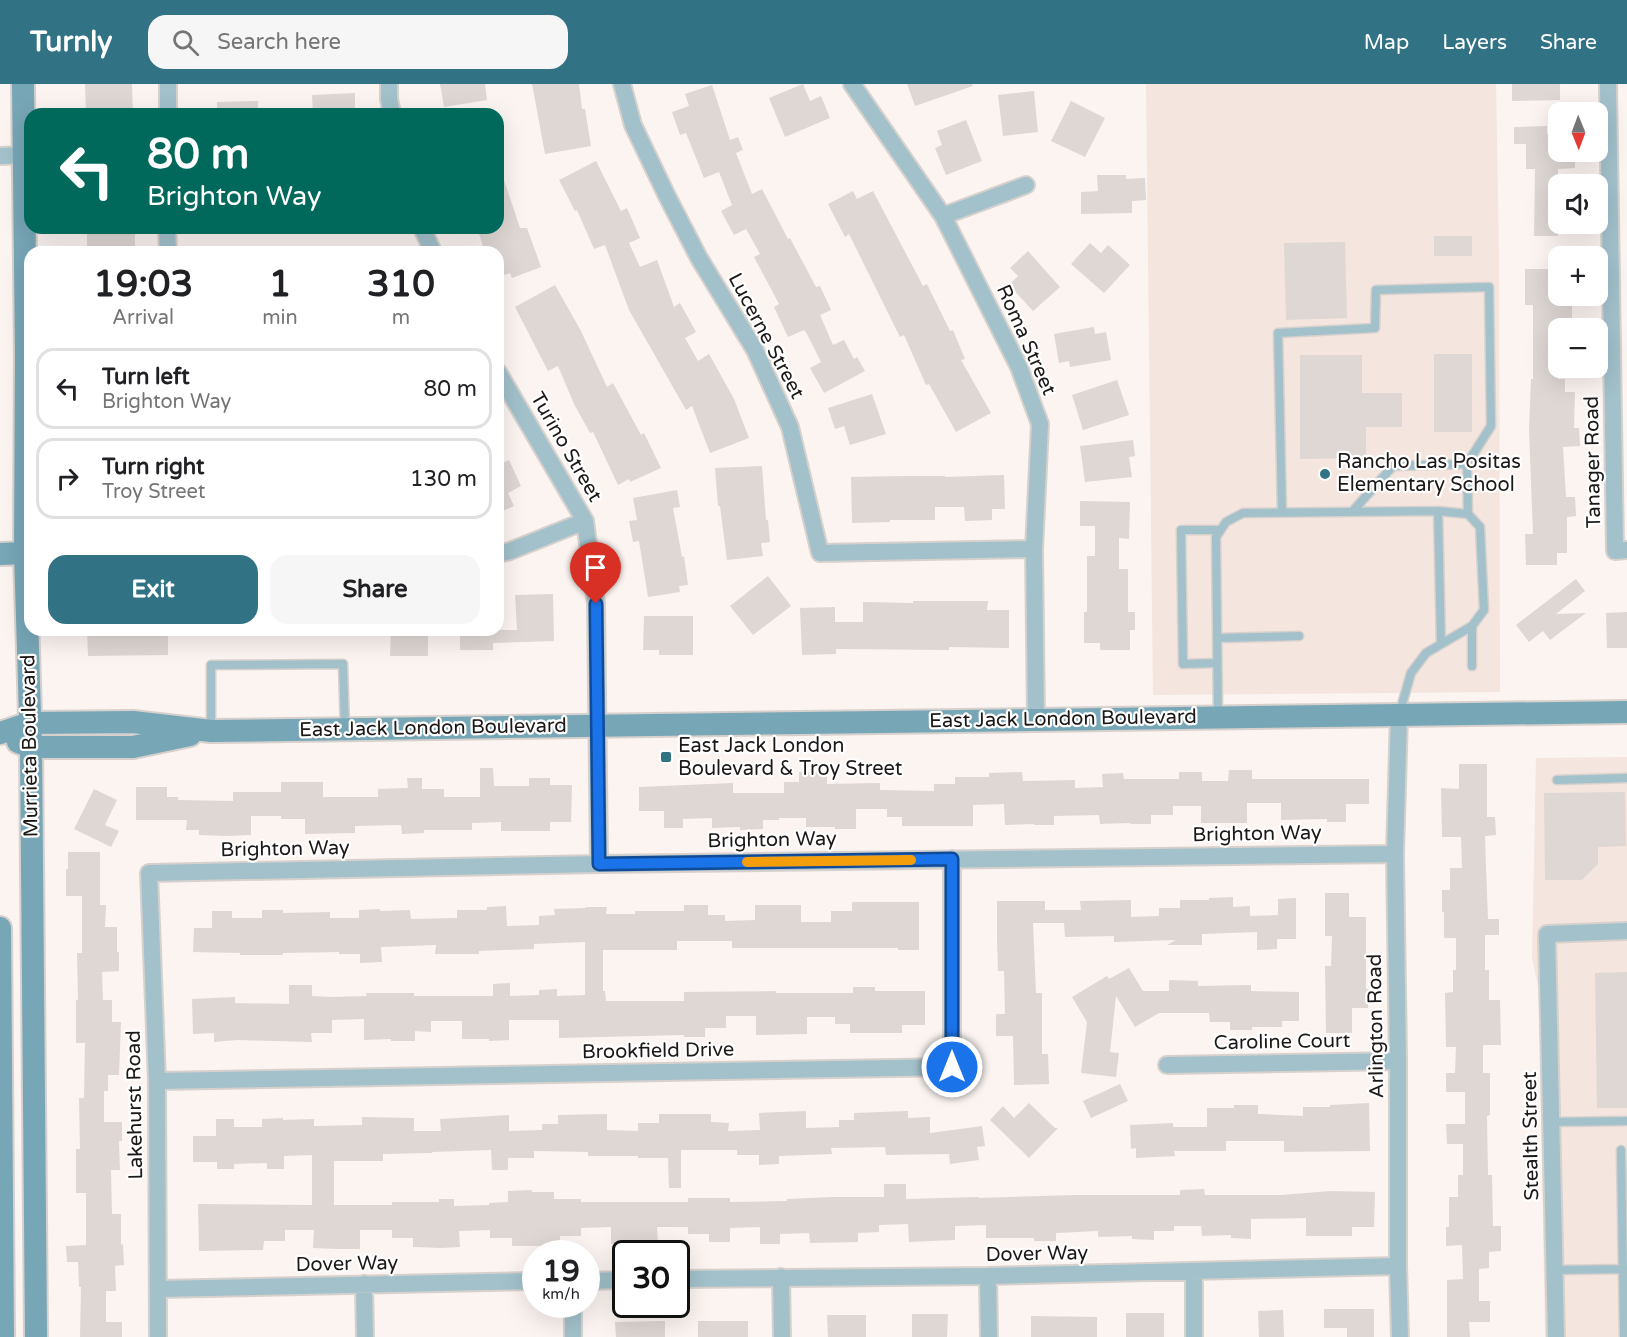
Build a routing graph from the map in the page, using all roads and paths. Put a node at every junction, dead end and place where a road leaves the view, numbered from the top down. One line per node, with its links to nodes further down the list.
1 (23, 84): 9 (main road, Murrieta Boulevard)
2 (168, 84): 7 (street)
3 (389, 84): 8 (street)
4 (622, 84): 22 (street, Lucerne Street)
5 (852, 84): 12 (street, Roma Street)
6 (1608, 84): 23 (street, Tanager Road)
7 (168, 108)
8 (391, 108)
9 (23, 155): 10 (street); 13 (main road, Murrieta Boulevard)
10 (0, 156)
11 (1026, 185): 12 (street)
12 (943, 216): 22 (street, Roma Street)
13 (24, 222)
14 (504, 382): 20 (street, Turino Street)
15 (1467, 464): 16 (lane); 17 (lane); 19 (lane)
16 (1282, 512): 17 (lane); 21 (lane)
17 (1352, 512): 18 (lane)
18 (1438, 512): 19 (lane); 31 (lane)
19 (1468, 514): 27 (lane)
20 (585, 521): 24 (street); 39 (street, Turino Street)
21 (1220, 530): 30 (lane); 32 (lane)
22 (1034, 549): 37 (street, Roma Street)
23 (1621, 550)
24 (504, 552)
25 (24, 553): 26 (main road)
26 (0, 554)
27 (1472, 626): 31 (lane); 33 (lane)
28 (27, 636): 38 (main road, Murrieta Boulevard)
29 (1299, 636): 30 (lane)
30 (1217, 638): 32 (lane)
31 (1441, 644): 35 (lane)
32 (1217, 663): 36 (lane)
33 (1472, 666)
34 (1627, 712): 35 (main road, East Jack London Boulevard)
35 (1399, 715): 36 (main road, East Jack London Boulevard); 46 (street, Arlington Road)
36 (1218, 718): 37 (main road, East Jack London Boulevard)
37 (1036, 720): 39 (main road, East Jack London Boulevard)
38 (30, 723): 41 (main road, East Jack London Boulevard); 42 (main road, East Jack London Boulevard); 43 (main road, Murrieta Boulevard)
39 (597, 726): 40 (main road, East Jack London Boulevard); 48 (street, Turino Street)
40 (345, 729): 41 (main road, East Jack London Boulevard); 41 (lane)
41 (211, 731): 43 (main road, East Jack London Boulevard)
42 (0, 734): 43 (main road, East Jack London Boulevard)
43 (31, 747): 70 (main road, Murrieta Boulevard)
44 (1627, 778): 45 (lane)
45 (1557, 780)
46 (1395, 854): 47 (street, Brighton Way); 52 (street, Arlington Road)
47 (952, 859): 48 (street, Brighton Way); 54 (street, Brookfield Drive)
48 (599, 864): 49 (street, Brighton Way)
49 (149, 873): 54 (street, Lakehurst Road)
50 (0, 928): 69 (main road)
51 (1627, 931): 56 (street, Stealth Street)
52 (1398, 1061): 53 (street, Caroline Court); 58 (street, Arlington Road)
53 (1167, 1065)
54 (157, 1081): 67 (street, Lakehurst Road)
55 (1627, 1121): 56 (lane)
56 (1552, 1122): 60 (street, Stealth Street)
57 (1621, 1150): 59 (lane)
58 (1398, 1266): 61 (street, Dover Way); 77 (street, Arlington Road)
59 (1625, 1269): 60 (lane); 79 (lane)
60 (1555, 1270): 78 (street, Stealth Street)
61 (1194, 1272): 62 (street, Dover Way); 76 (street)
62 (988, 1276): 63 (street, Dover Way); 75 (street)
63 (781, 1277): 64 (street, Dover Way); 74 (street)
64 (690, 1279)
65 (522, 1281): 66 (street, Dover Way)
66 (364, 1284): 67 (street, Dover Way); 72 (street)
67 (158, 1289): 71 (street, Lakehurst Road)
68 (573, 1318): 73 (street)
69 (3, 1337)
70 (36, 1337)
71 (158, 1337)
72 (365, 1337)
73 (573, 1337)
74 (782, 1337)
75 (989, 1337)
76 (1194, 1337)
77 (1400, 1337)
78 (1556, 1337)
79 (1624, 1337)

